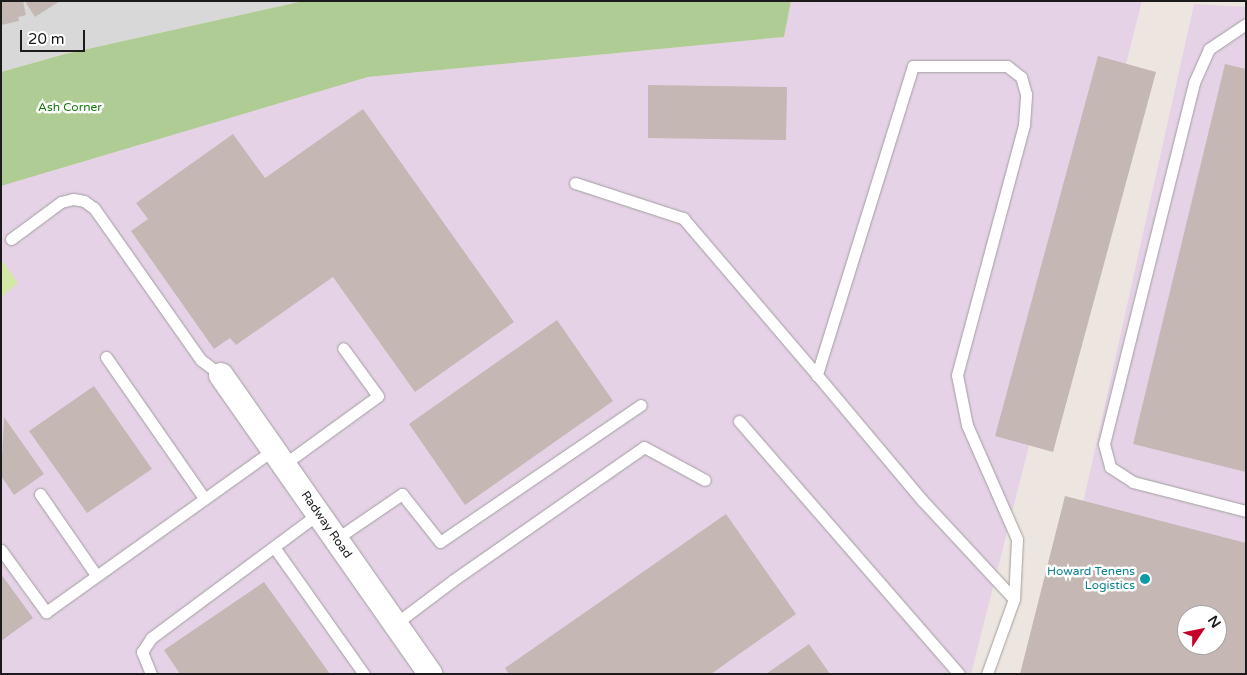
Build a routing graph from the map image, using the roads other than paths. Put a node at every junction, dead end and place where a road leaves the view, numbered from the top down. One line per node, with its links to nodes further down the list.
1 (1246, 24): 14 (lane)
2 (575, 183): 7 (lane)
3 (10, 239): 6 (lane)
4 (343, 348): 10 (lane)
5 (106, 357): 13 (lane)
6 (222, 375): 10 (street, Radway Road)
7 (817, 375): 20 (lane); 20 (lane)
8 (641, 405): 16 (lane)
9 (739, 421): 25 (lane)
10 (278, 458): 13 (lane); 15 (street, Radway Road)
11 (705, 480): 21 (lane)
12 (40, 494): 19 (lane)
13 (204, 498): 19 (lane)
14 (1246, 511)
15 (318, 514): 16 (street, Radway Road); 17 (lane)
16 (336, 539): 21 (street, Radway Road)
17 (274, 547): 22 (lane); 23 (lane)
18 (1, 550): 19 (lane)
19 (96, 575)
20 (1014, 599): 26 (lane)
21 (395, 624): 24 (street, Radway Road)
22 (151, 674)
23 (364, 674)
24 (430, 674)
25 (959, 674)
26 (987, 674)

